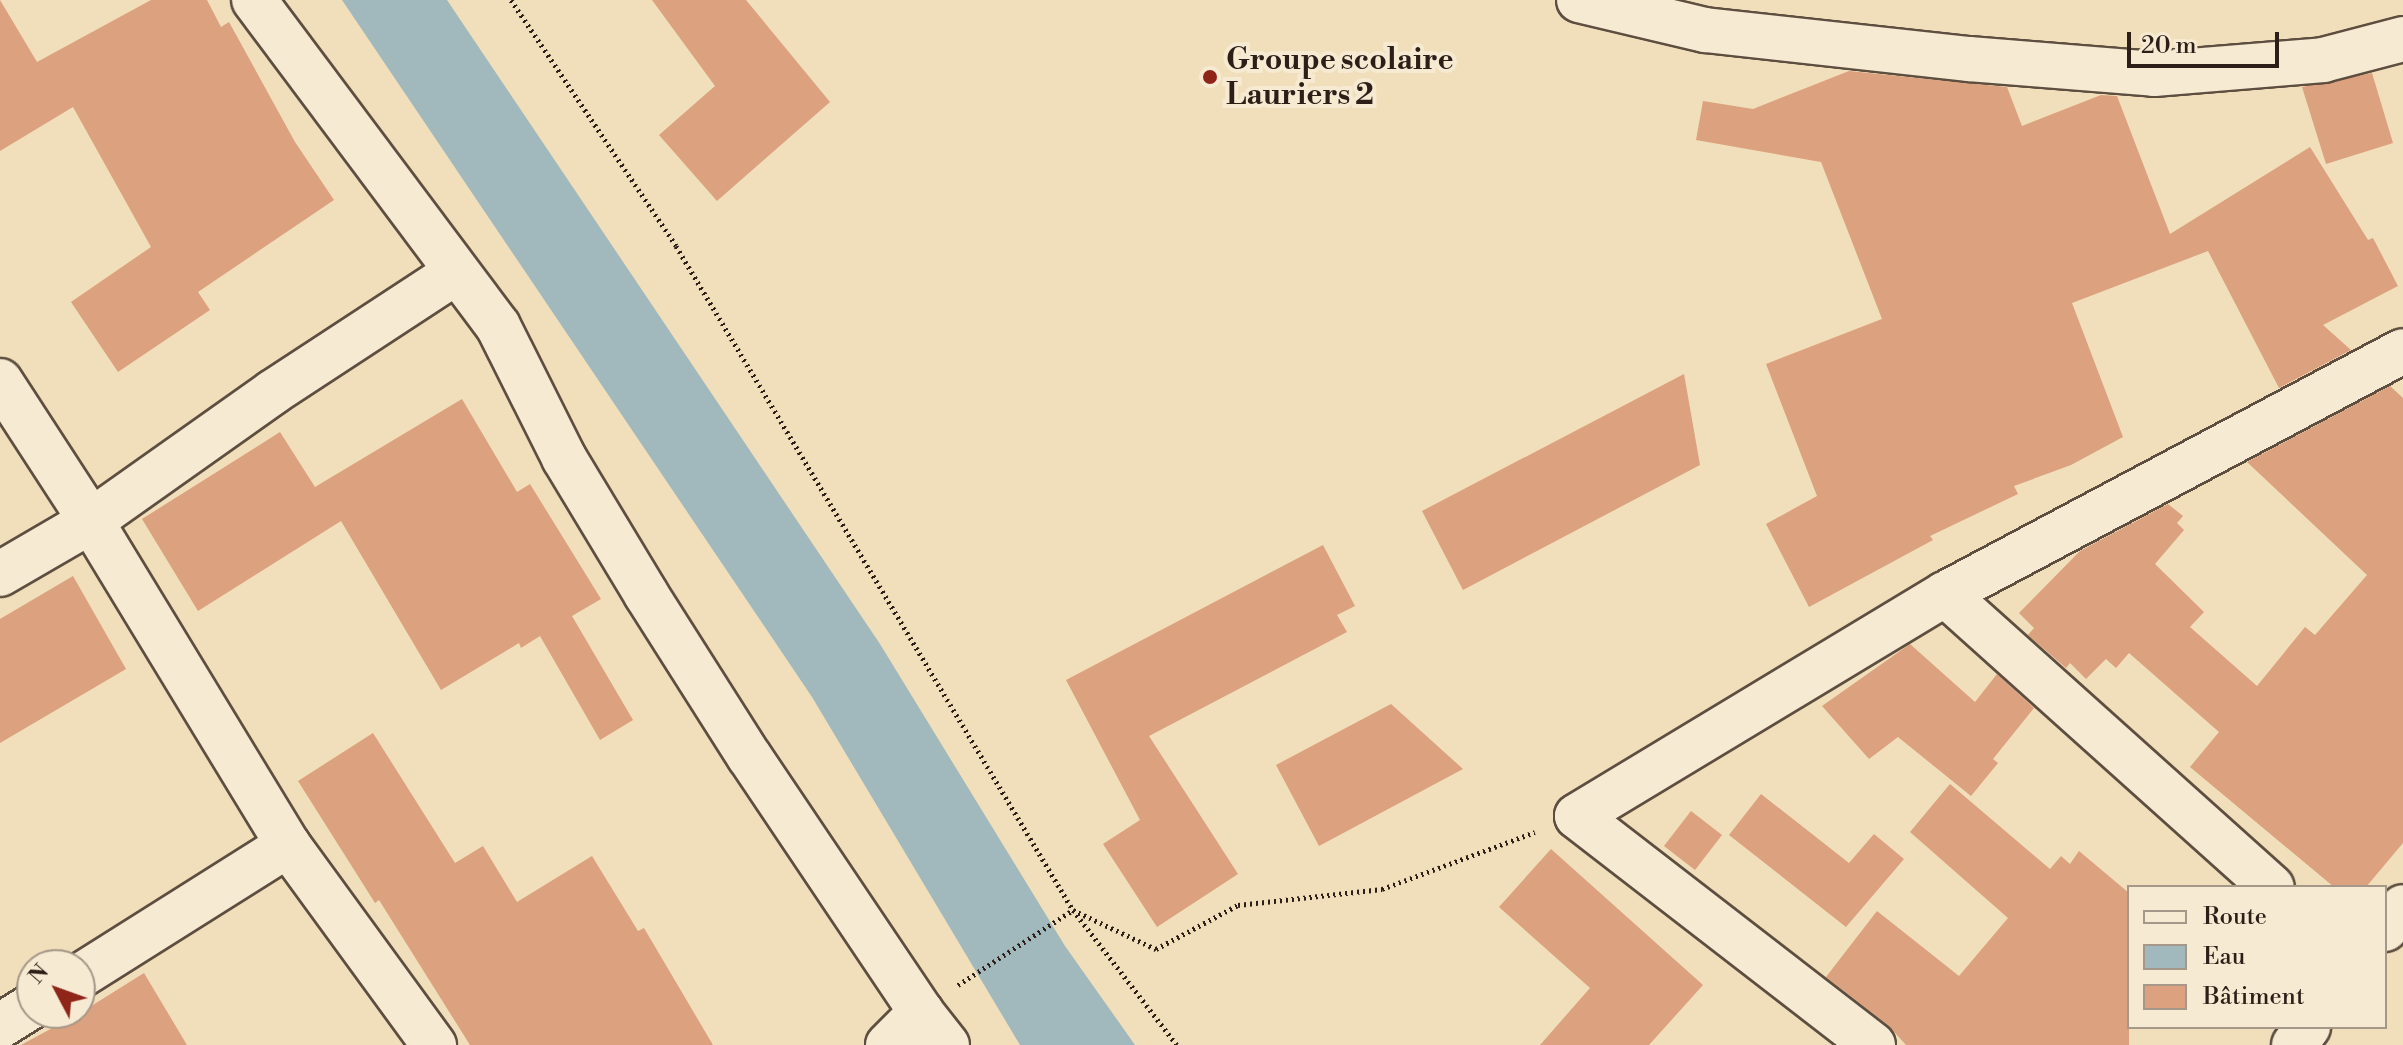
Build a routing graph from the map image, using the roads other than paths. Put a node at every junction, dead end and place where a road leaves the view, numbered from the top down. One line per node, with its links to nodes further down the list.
1 (254, 0): 4 (street)
2 (1579, 0): 3 (street)
3 (2403, 39)
4 (455, 273): 7 (street); 15 (street)
5 (2403, 351): 9 (street)
6 (0, 381): 7 (street)
7 (91, 521): 8 (street); 10 (street)
8 (0, 574)
9 (1945, 594): 11 (street); 19 (street)
10 (288, 845): 14 (street); 17 (street)
11 (2270, 885)
12 (2403, 907): 13 (street)
13 (2387, 927)
14 (96, 966)
15 (934, 1028): 18 (street)
16 (2306, 1029): 20 (street)
17 (434, 1045)
18 (888, 1045)
19 (1873, 1045)
20 (2294, 1045)

